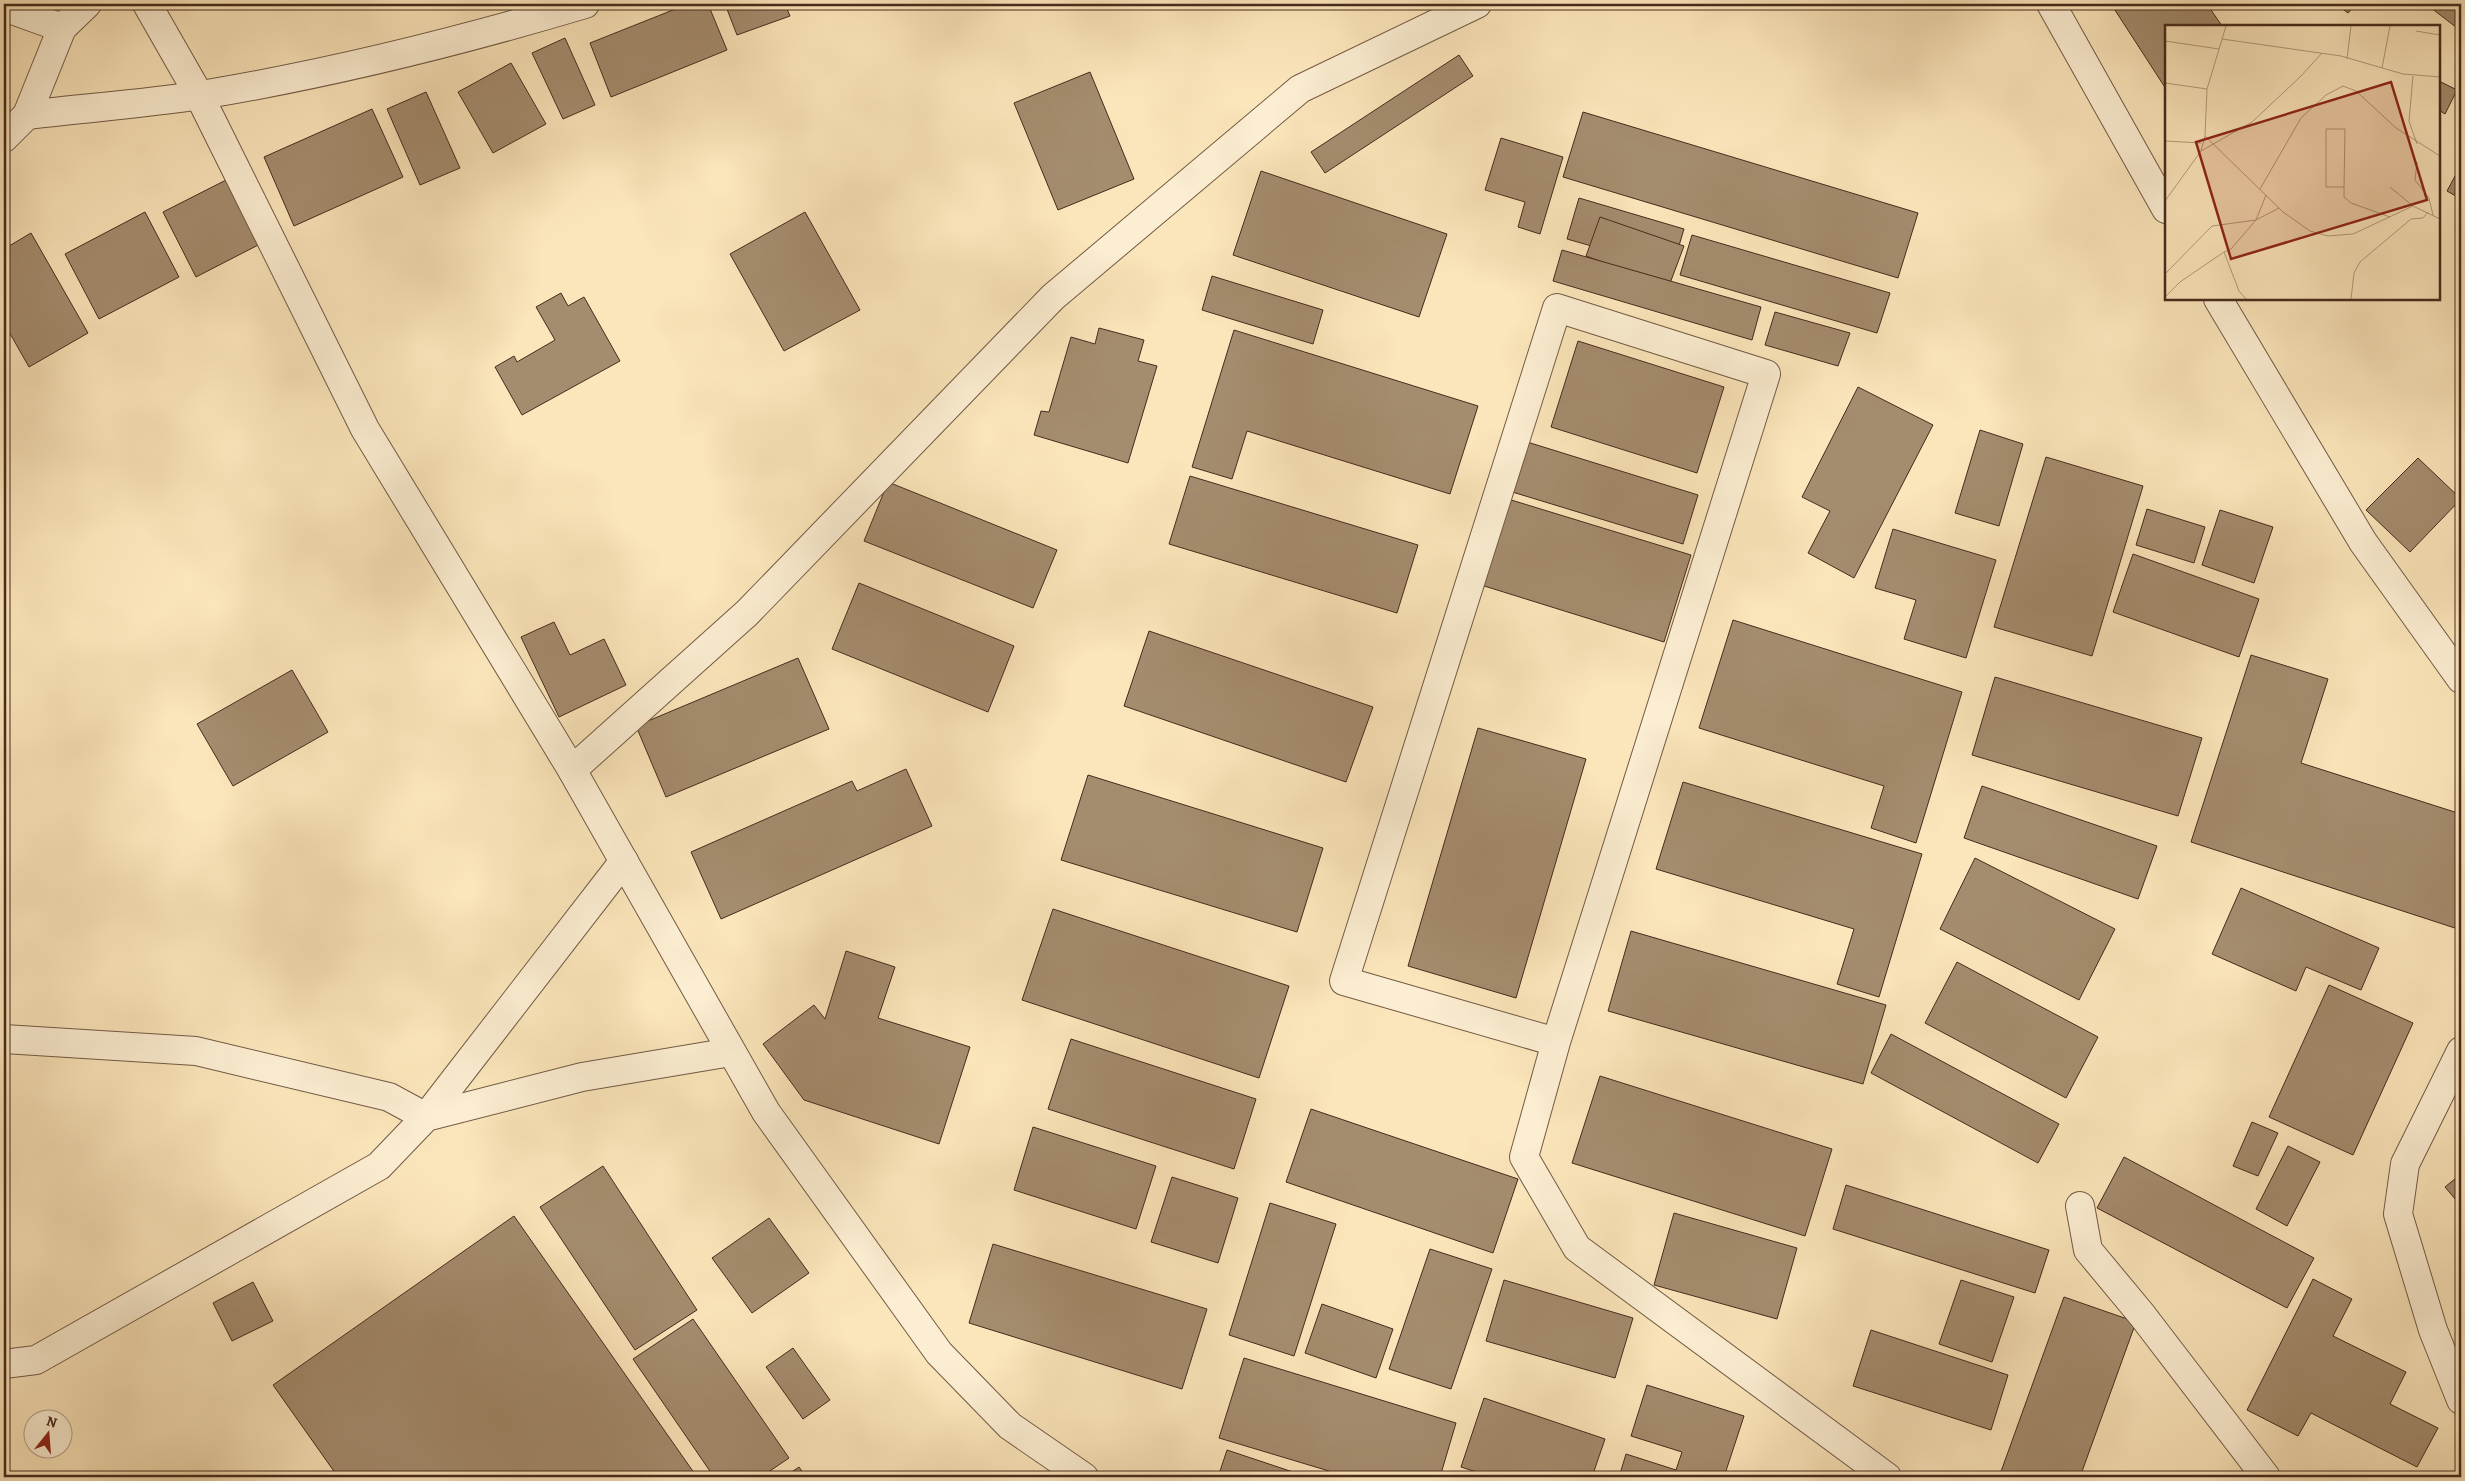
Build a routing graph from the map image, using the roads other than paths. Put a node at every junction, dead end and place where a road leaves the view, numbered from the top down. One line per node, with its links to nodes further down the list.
1 (87, 4): 7 (street)
2 (147, 4): 8 (street)
3 (585, 4): 8 (street)
4 (1477, 4): 14 (street)
5 (2051, 4): 11 (street)
6 (4, 7): 7 (street)
7 (62, 28): 9 (street)
8 (199, 95): 9 (street); 14 (street)
9 (27, 115): 10 (street)
10 (4, 138)
11 (2165, 207)
12 (2219, 300): 13 (street)
13 (2461, 679)
14 (572, 770): 15 (street)
15 (624, 861): 19 (street); 20 (street)
16 (4, 1039): 20 (street)
17 (1556, 1042): 17 (street); 25 (street)
18 (2461, 1050): 23 (street)
19 (731, 1052): 20 (street); 24 (street)
20 (426, 1117): 22 (street)
21 (2080, 1206): 26 (street)
22 (4, 1364)
23 (2461, 1400)
24 (1084, 1477)
25 (1887, 1477)
26 (2266, 1477)

